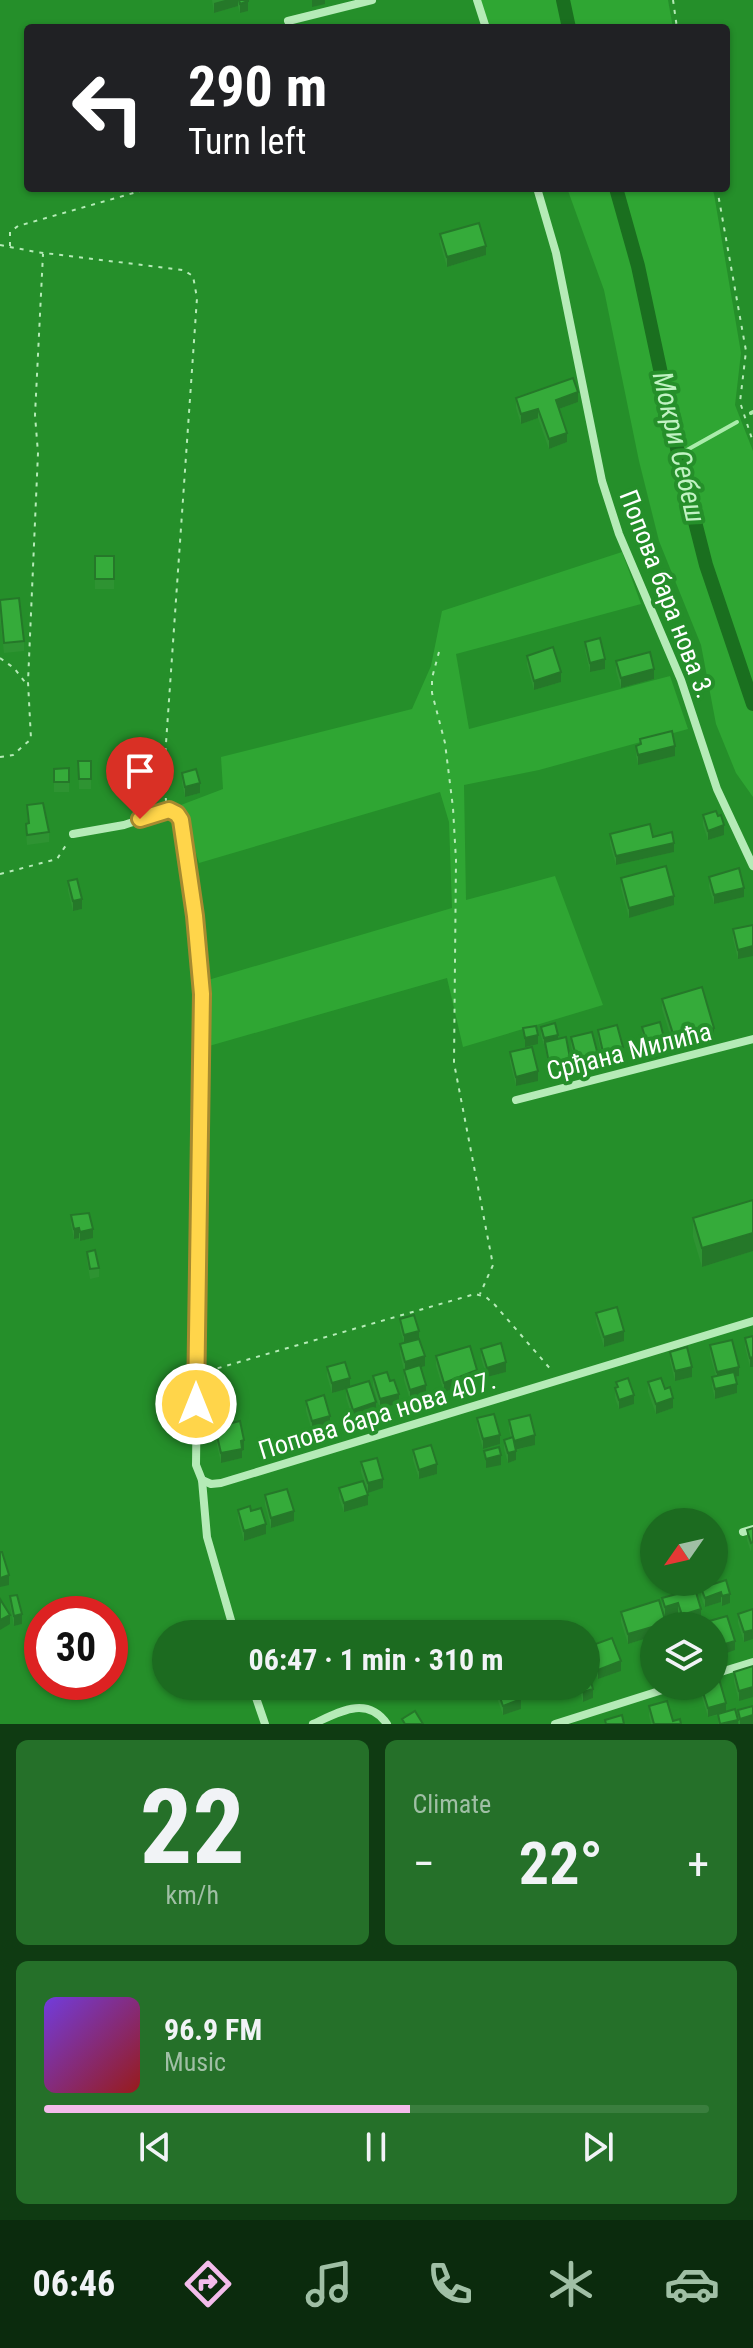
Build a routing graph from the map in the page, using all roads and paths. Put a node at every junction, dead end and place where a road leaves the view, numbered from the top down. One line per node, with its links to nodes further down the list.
1 (372, 0): 4 (street)
2 (477, 0): 5 (street)
3 (673, 0): 6 (path)
4 (288, 21)
5 (485, 24)
6 (676, 24)
7 (137, 192): 11 (path)
8 (538, 192): 20 (street, Попова бара нова 3.)
9 (718, 192): 13 (path)
10 (0, 245): 11 (path)
11 (10, 248): 12 (path)
12 (43, 253): 16 (path); 18 (path)
13 (753, 442)
14 (439, 652): 24 (path)
15 (0, 658): 16 (path)
16 (29, 687): 17 (path)
17 (0, 757)
18 (169, 810): 19 (street); 26 (street)
19 (73, 834): 21 (path)
20 (753, 866)
21 (0, 874)
22 (753, 1039): 23 (street, Срђана Милића)
23 (516, 1100)
24 (480, 1294): 26 (path); 27 (path)
25 (753, 1321): 27 (street, Попова бара нова 407.)
26 (196, 1374): 28 (street)
27 (559, 1379): 28 (street, Попова бара нова 407.)
28 (202, 1480): 31 (street)
29 (753, 1529): 30 (street)
30 (743, 1532)
31 (231, 1620)
32 (753, 1662): 33 (street)
33 (728, 1670)
34 (640, 1697): 39 (street)
35 (257, 1700): 36 (street)
36 (265, 1724)
37 (313, 1724): 38 (street)
38 (387, 1724)
39 (555, 1724)

